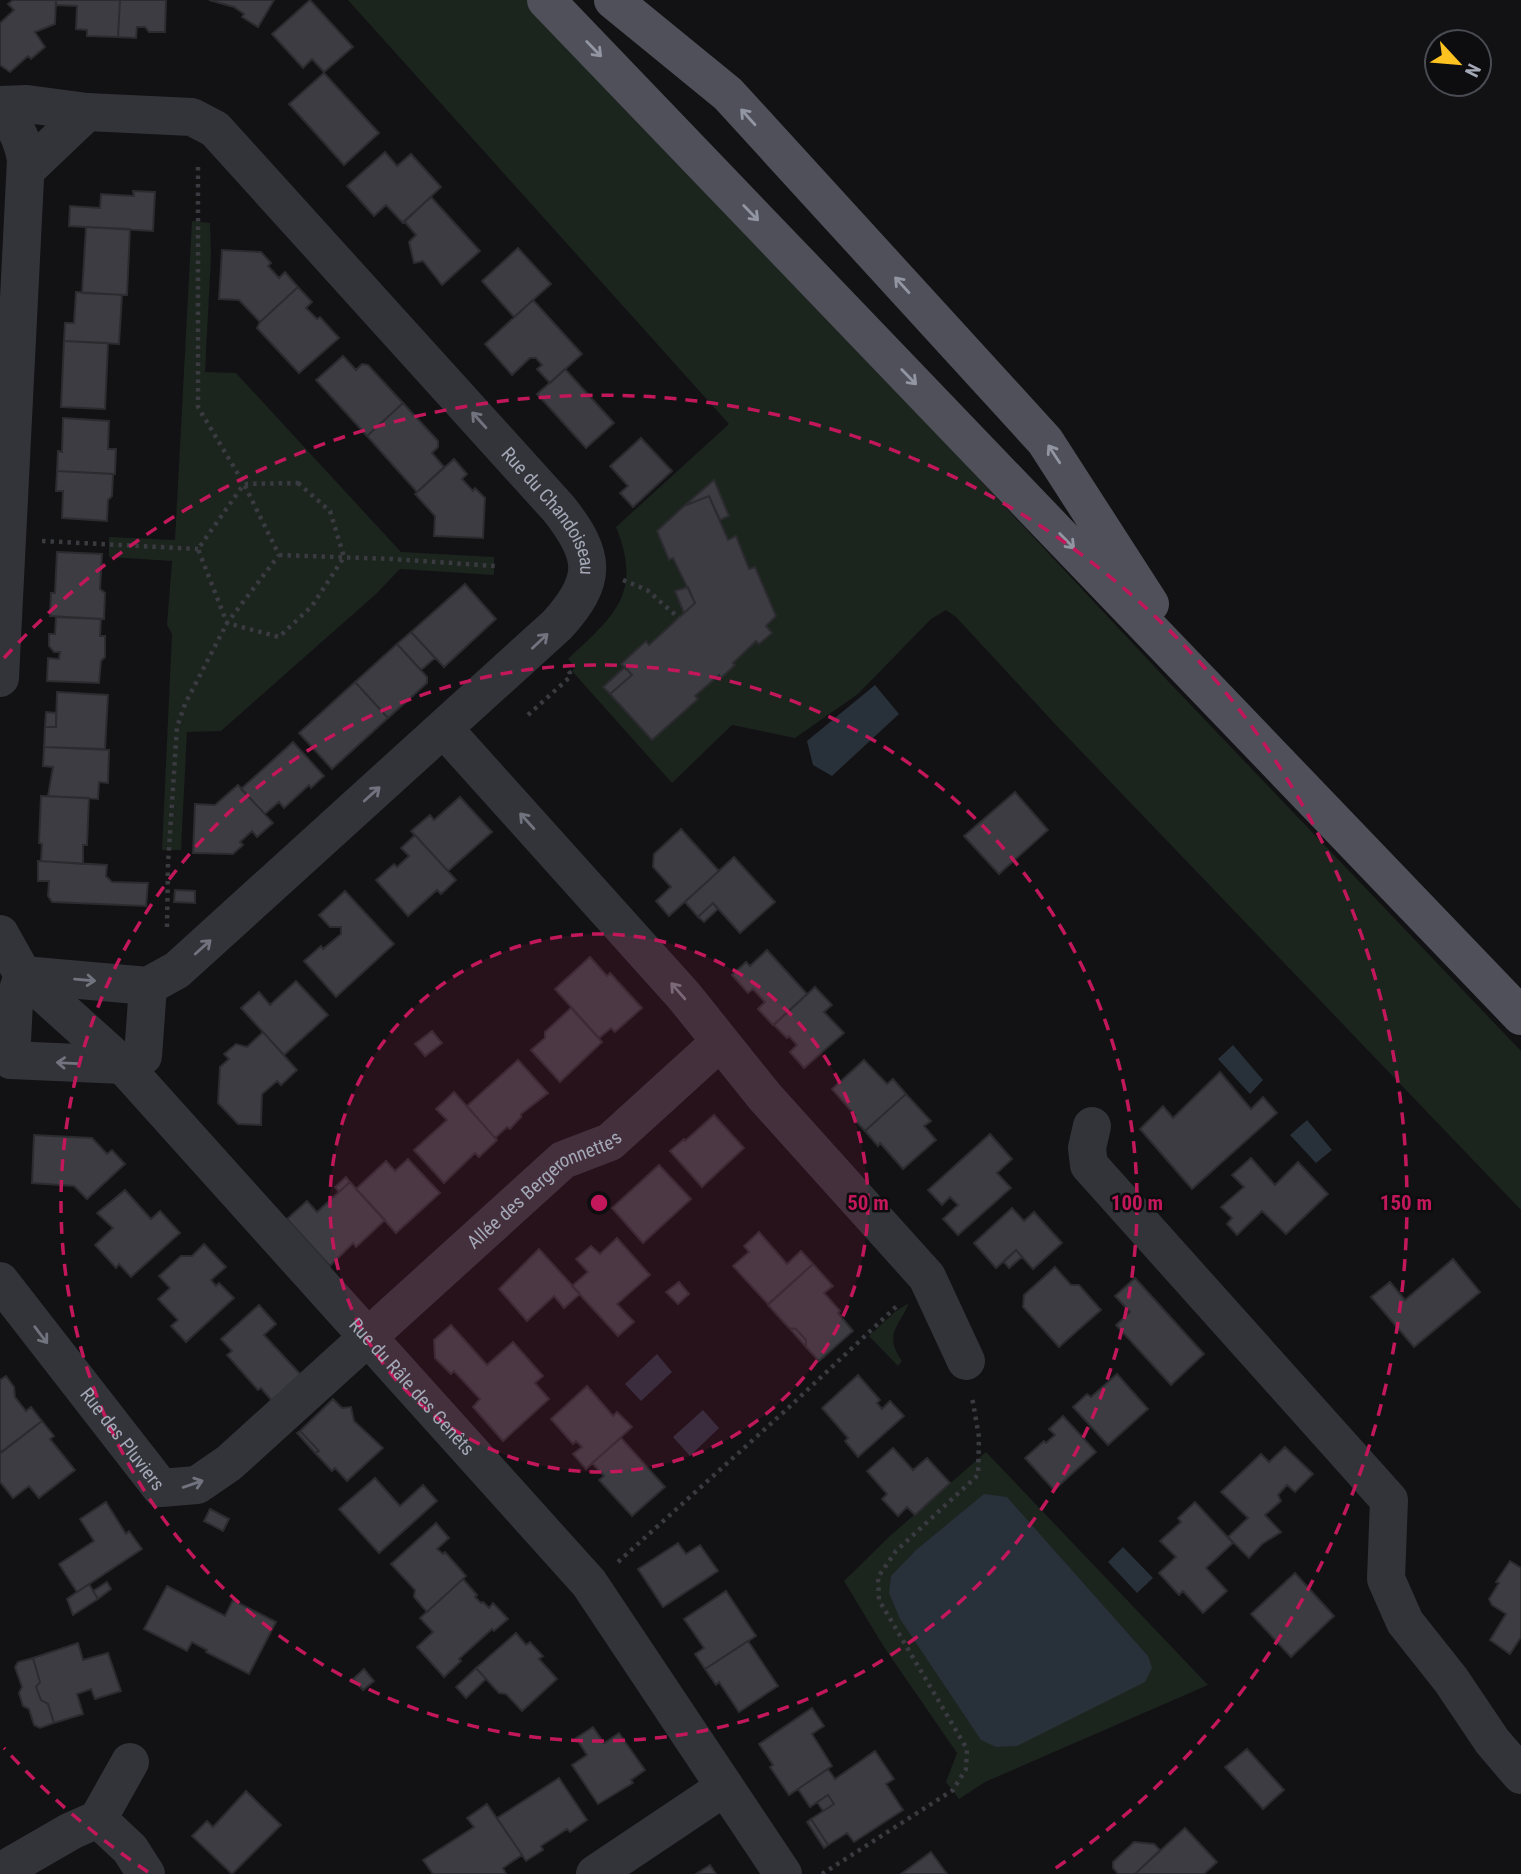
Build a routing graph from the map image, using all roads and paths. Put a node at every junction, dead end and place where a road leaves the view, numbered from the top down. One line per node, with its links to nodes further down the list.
1 (547, 0): 18 (main road, one-way to 18)
2 (613, 0): 18 (main road, one-way to 2)
3 (0, 105): 5 (street, Rue du Chandoiseau)
4 (0, 111): 7 (street)
5 (87, 112): 6 (street, Rue du Chandoiseau); 7 (street)
6 (228, 145): 8 (path); 21 (street, Rue du Chandoiseau, one-way to 6)
7 (26, 170): 9 (street)
8 (244, 484): 10 (path); 11 (path); 12 (path)
9 (7, 540): 10 (path); 19 (street)
10 (198, 550): 16 (path)
11 (279, 555): 12 (path); 16 (path)
12 (344, 557): 13 (path); 16 (path)
13 (495, 566)
14 (619, 579): 15 (path)
15 (679, 618)
16 (227, 623): 24 (path)
17 (563, 663): 20 (path)
18 (1196, 676): 25 (main road)
19 (0, 678)
20 (527, 715)
21 (444, 729): 24 (street, Rue du Chandoiseau, one-way to 21); 26 (street, one-way to 21)
22 (0, 934): 23 (street, Rue du Râle des Genêts)
23 (23, 975): 24 (street, one-way to 24); 27 (street); 28 (street, Rue du Râle des Genêts)
24 (157, 981): 28 (street)
25 (1521, 1016)
26 (721, 1044): 30 (street); 32 (street, Allée des Bergeronnettes)
27 (6, 1064): 28 (street, one-way to 27)
28 (123, 1065): 32 (street, Rue du Râle des Genêts)
29 (1092, 1126): 36 (street)
30 (927, 1277): 33 (street); 34 (path)
31 (0, 1281): 32 (street, Rue des Pluviers, one-way to 32)
32 (368, 1336): 34 (street, Rue du Râle des Genêts)
33 (966, 1361): 43 (path)
34 (589, 1583): 37 (street, Rue du Râle des Genêts)
35 (130, 1762): 38 (street)
36 (1521, 1775)
37 (725, 1787): 41 (street); 42 (street, Rue du Râle des Genêts)
38 (98, 1819): 39 (street); 40 (street)
39 (0, 1872)
40 (146, 1874)
41 (595, 1874)
42 (783, 1874)
43 (822, 1874)

